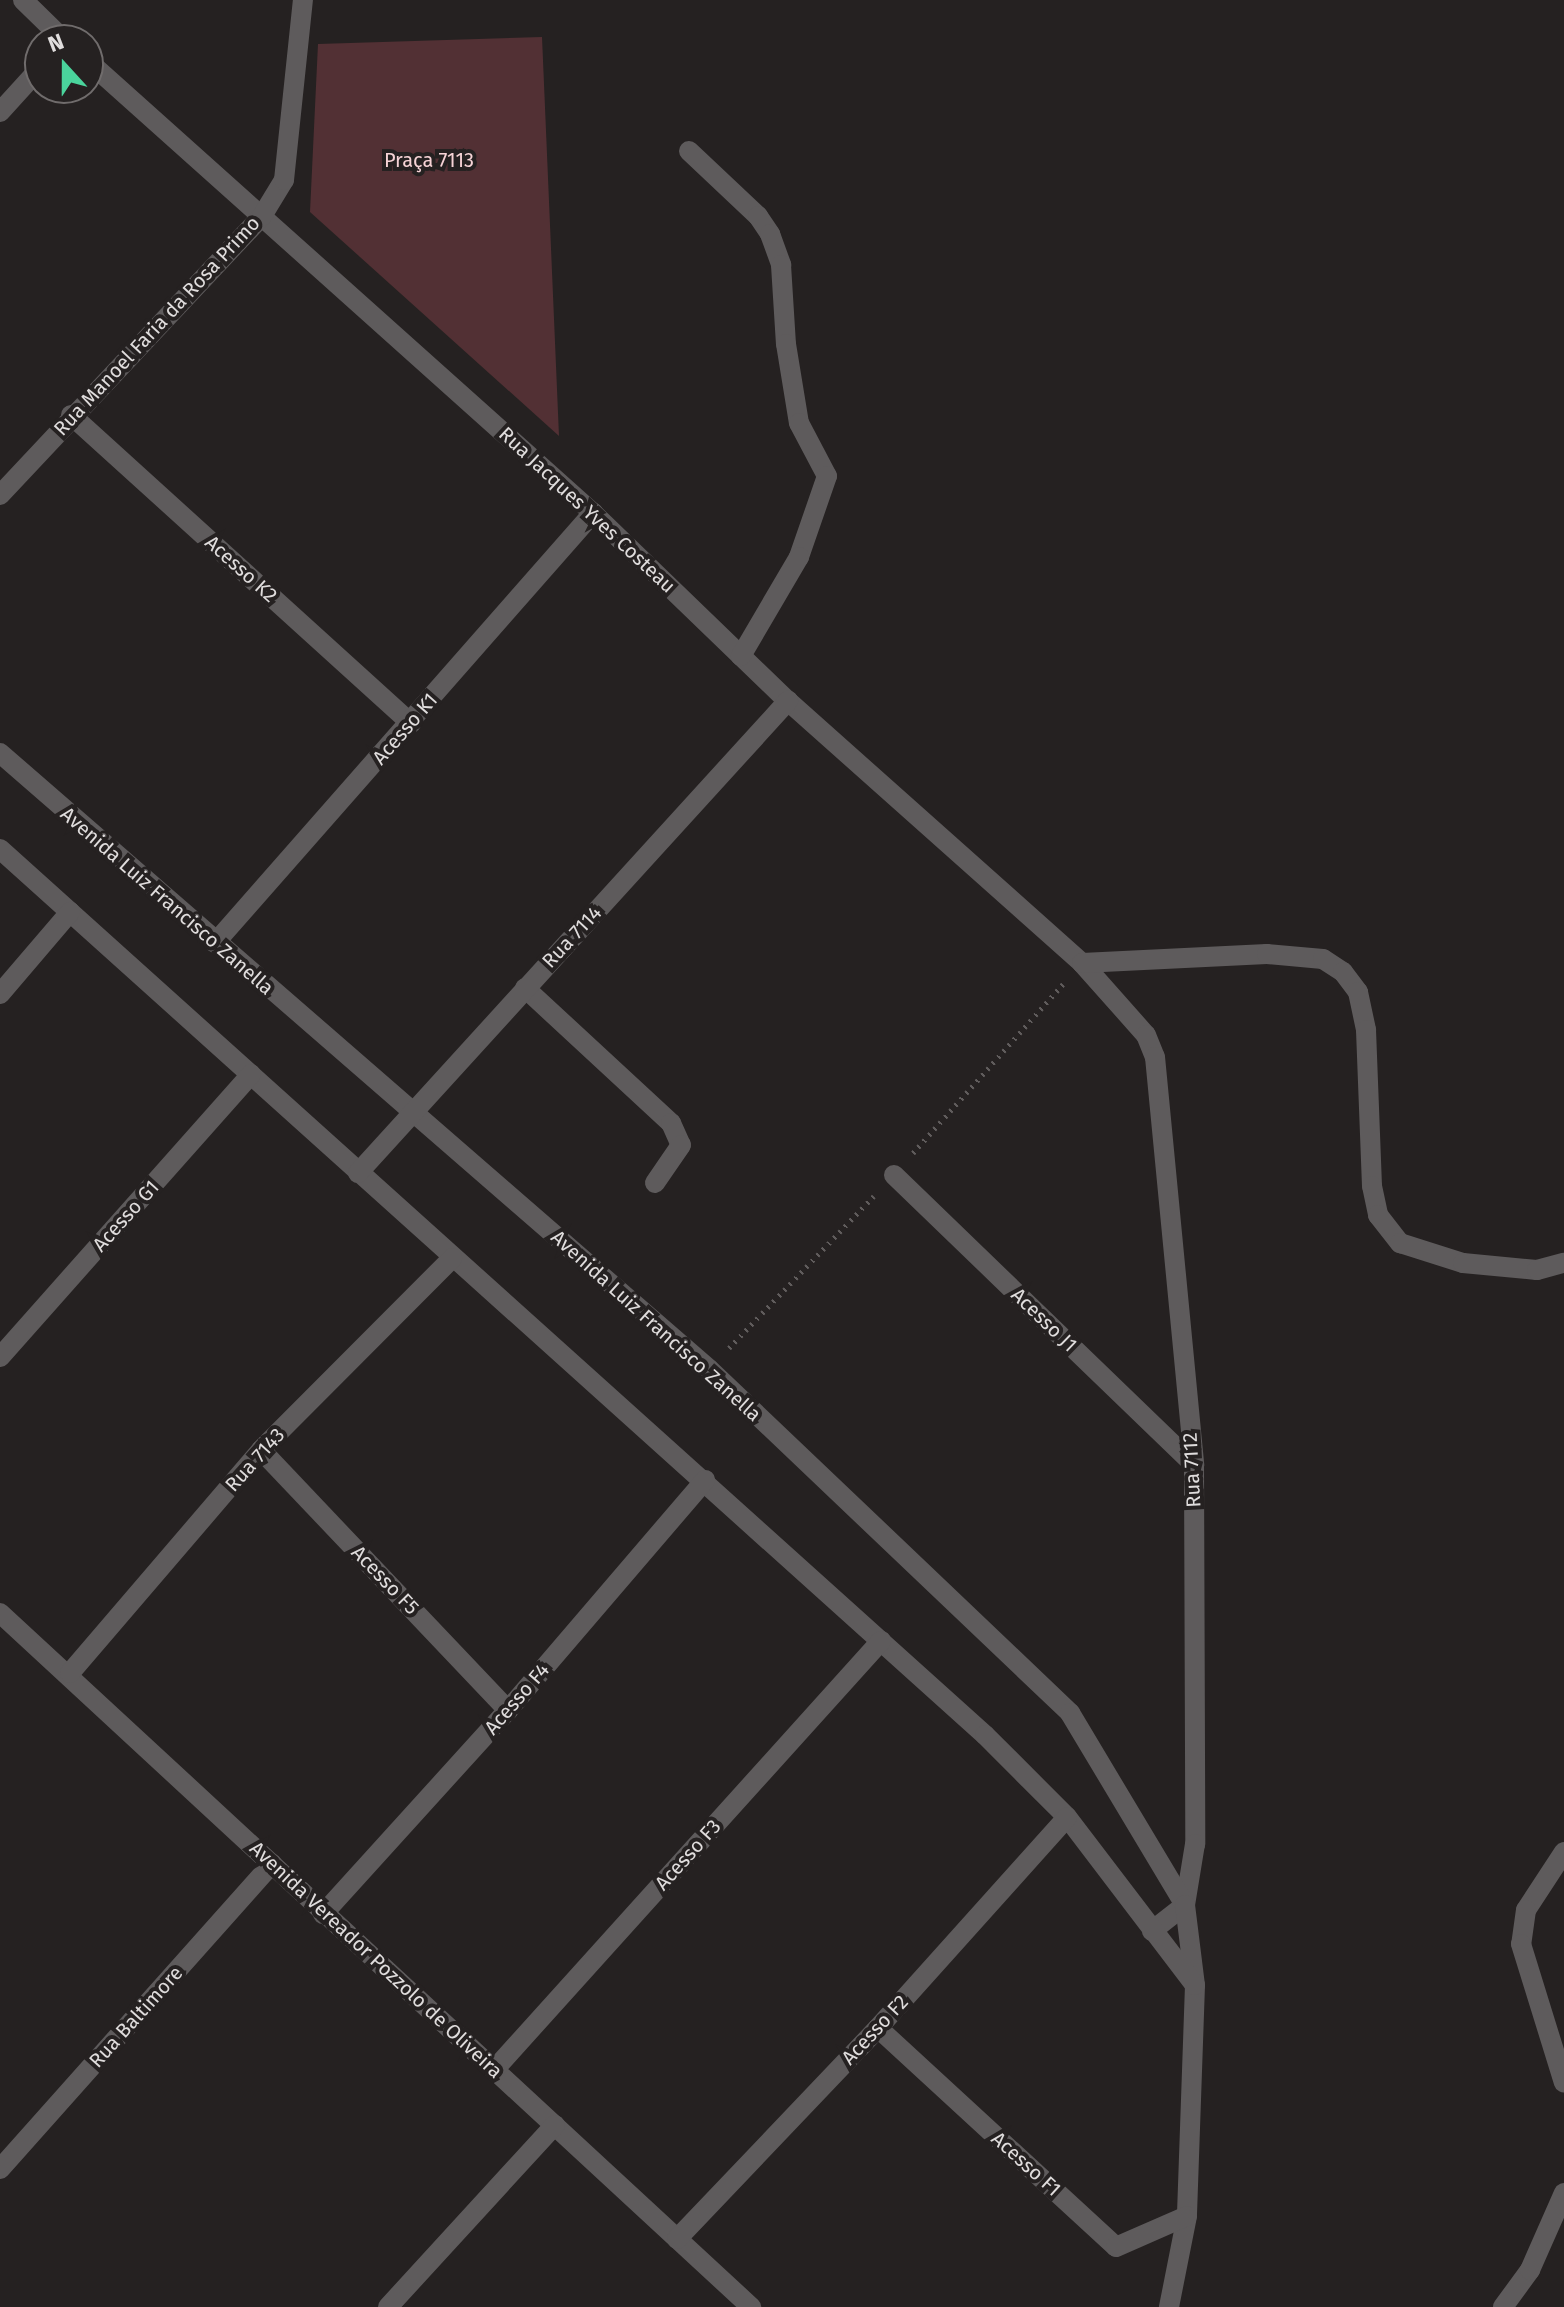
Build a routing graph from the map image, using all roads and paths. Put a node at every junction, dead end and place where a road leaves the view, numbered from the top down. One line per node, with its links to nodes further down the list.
1 (23, 0): 3 (street)
2 (303, 0): 8 (street, Rua Manoel Faria da Rosa Primo)
3 (48, 24)
4 (104, 75): 8 (street, Rua Jacques Yves Costeau)
5 (24, 86): 6 (street)
6 (0, 112)
7 (689, 151): 12 (street)
8 (262, 216): 9 (street, Rua Manoel Faria da Rosa Primo); 11 (street, Rua Jacques Yves Costeau)
9 (71, 415): 10 (street, Rua Manoel Faria da Rosa Primo); 14 (street, Acesso K2)
10 (0, 495)
11 (593, 513): 12 (street, Rua Jacques Yves Costeau); 14 (street, Acesso K1)
12 (741, 656): 13 (street, Rua Jacques Yves Costeau)
13 (788, 701): 19 (street, Rua Jacques Yves Costeau); 20 (street, Rua 7114)
14 (411, 723): 18 (street, Acesso K1)
15 (0, 753): 18 (street, Avenida Luiz Francisco Zanella)
16 (0, 849): 17 (street)
17 (70, 912): 21 (street); 23 (street)
18 (215, 943): 24 (street, Avenida Luiz Francisco Zanella)
19 (1082, 963): 22 (street, Rua Jacques Yves Costeau); 29 (street)
20 (525, 988): 24 (street, Rua 7114); 27 (street)
21 (0, 994)
22 (1123, 1004): 32 (street, Rua 7112)
23 (251, 1074): 25 (street); 30 (street, Acesso G1)
24 (411, 1112): 25 (street, Rua 7114); 41 (street, Avenida Luiz Francisco Zanella)
25 (358, 1173): 28 (street)
26 (894, 1175): 32 (street, Acesso J1)
27 (655, 1183)
28 (452, 1258): 31 (street, Rua 7143); 33 (street)
29 (1564, 1263)
30 (0, 1357)
31 (261, 1450): 36 (street, Rua 7143); 37 (street, Acesso F5)
32 (1194, 1465): 41 (street, Rua 7112)
33 (705, 1480): 35 (street); 37 (street, Acesso F4)
34 (0, 1613): 36 (street, Avenida Vereador Pozzolo de Oliveira)
35 (881, 1641): 38 (street); 46 (street, Acesso F3)
36 (70, 1673): 40 (street, Avenida Vereador Pozzolo de Oliveira)
37 (508, 1710): 42 (street, Acesso F4)
38 (1067, 1817): 43 (street); 45 (street, Acesso F2)
39 (1564, 1852): 47 (street)
40 (272, 1864): 42 (street, Avenida Vereador Pozzolo de Oliveira); 49 (street, Rua Baltimore)
41 (1185, 1905): 43 (street); 44 (street, Avenida Luiz Francisco Zanella)
42 (323, 1914): 46 (street, Avenida Vereador Pozzolo de Oliveira)
43 (1152, 1931): 44 (street)
44 (1195, 1985): 51 (street, Avenida Luiz Francisco Zanella)
45 (878, 2028): 51 (street, Acesso F1); 52 (street, Acesso F2)
46 (494, 2070): 48 (street, Avenida Vereador Pozzolo de Oliveira)
47 (1564, 2083)
48 (555, 2125): 52 (street, Avenida Vereador Pozzolo de Oliveira); 53 (street)
49 (0, 2169)
50 (1564, 2193): 56 (street)
51 (1187, 2216): 55 (street, Avenida Luiz Francisco Zanella)
52 (677, 2239): 54 (street, Avenida Vereador Pozzolo de Oliveira)
53 (388, 2307)
54 (751, 2307)
55 (1169, 2307)
56 (1503, 2307)

